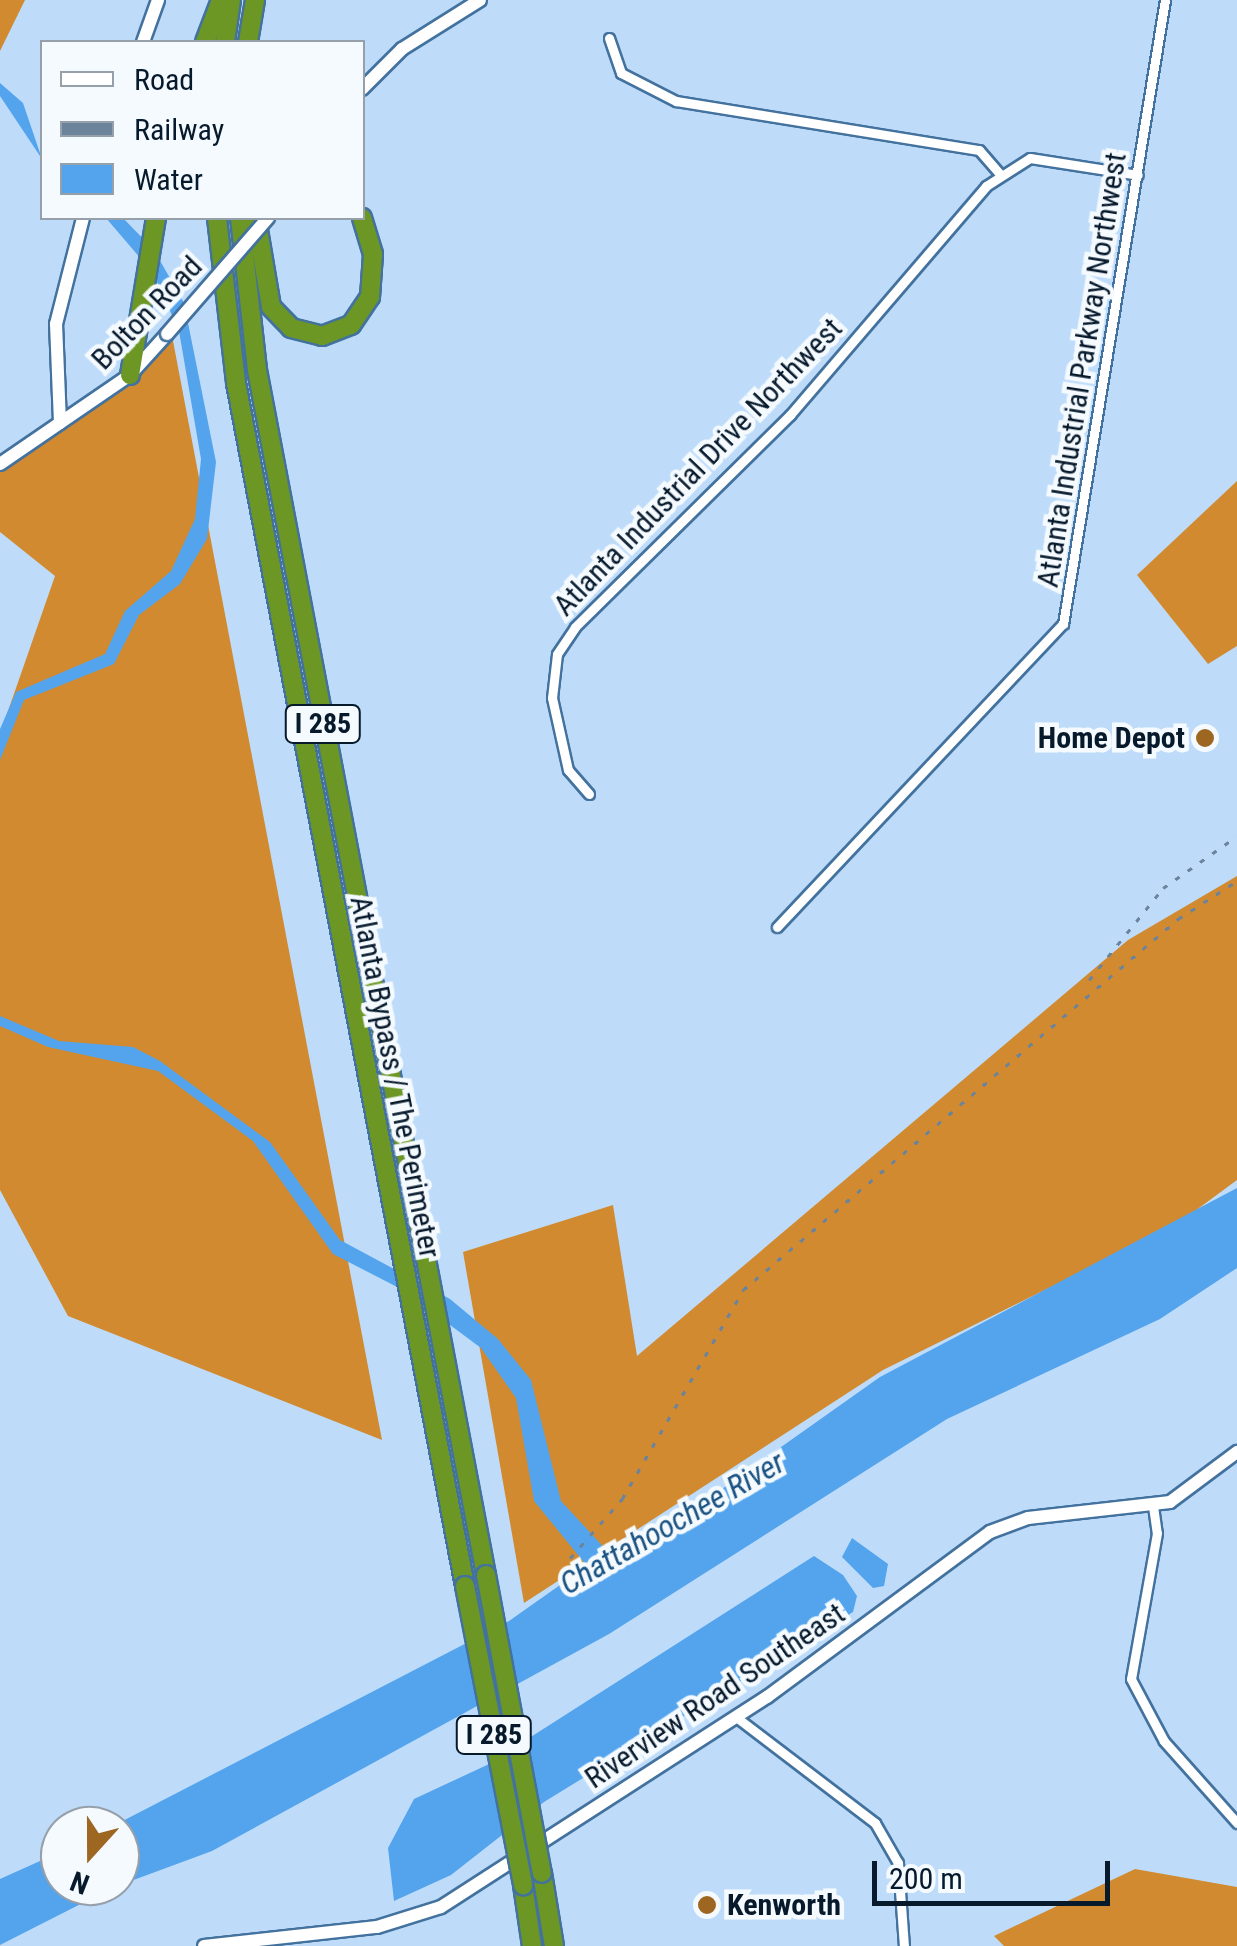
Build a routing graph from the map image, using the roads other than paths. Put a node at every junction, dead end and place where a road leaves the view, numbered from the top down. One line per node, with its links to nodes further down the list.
1 (158, 0): 8 (street)
2 (220, 0): 9 (highway)
3 (231, 0): 10 (highway)
4 (258, 0): 11 (highway); 12 (highway)
5 (480, 0): 13 (street)
6 (1164, 3): 14 (street, Atlanta Industrial Parkway Northwest)
7 (609, 38): 15 (street)
8 (144, 40)
9 (206, 40)
10 (225, 40)
11 (248, 40)
12 (259, 40)
13 (365, 86)
14 (1138, 174): 15 (street); 27 (street, Atlanta Industrial Parkway Northwest)
15 (1002, 175): 26 (street, Atlanta Industrial Drive Northwest)
16 (156, 220): 23 (highway)
17 (217, 220): 35 (highway, Atlanta Bypass / The Perimeter / I 285, bridge)
18 (240, 220): 36 (highway, Atlanta Bypass / The Perimeter / I 285, bridge)
19 (256, 220): 21 (highway)
20 (266, 220): 23 (street, Bolton Road, bridge)
21 (363, 220)
22 (81, 223): 24 (street)
23 (130, 375): 24 (street, Bolton Road)
24 (60, 424): 25 (street, Bolton Road)
25 (0, 464)
26 (589, 794)
27 (777, 927)
28 (1237, 1452): 29 (street, Riverview Road Southeast)
29 (1153, 1506): 30 (street, Riverview Road Southeast); 31 (street)
30 (736, 1717): 32 (street, Riverview Road Southeast); 37 (street)
31 (1237, 1823)
32 (312, 1930): 33 (street, Riverview Road Southeast); 34 (street)
33 (204, 1946)
34 (320, 1946)
35 (532, 1946)
36 (554, 1946)
37 (904, 1946)

